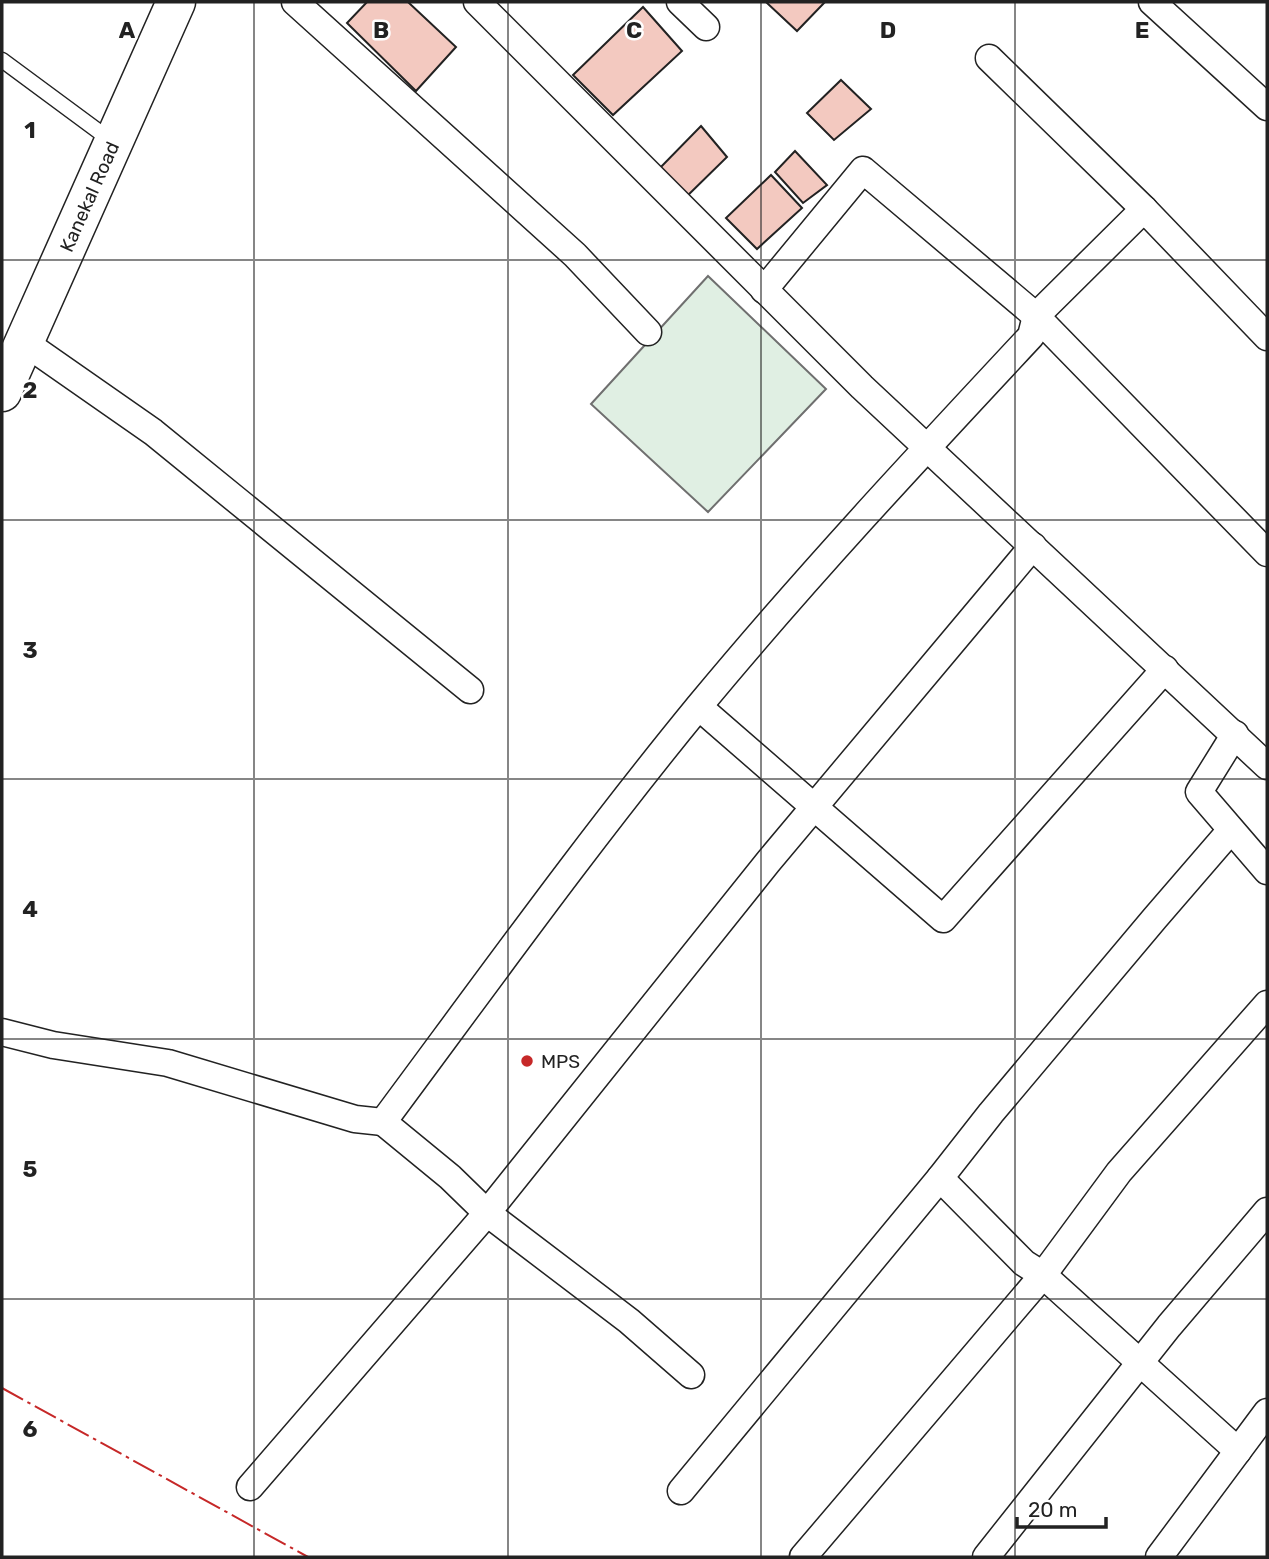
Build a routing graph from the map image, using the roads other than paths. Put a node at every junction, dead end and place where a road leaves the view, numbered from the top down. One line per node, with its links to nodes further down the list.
1 (176, 2): 10 (main road, Kanekal Road)
2 (295, 2): 14 (street)
3 (477, 2): 12 (street)
4 (680, 2): 6 (street)
5 (1152, 2): 9 (street)
6 (706, 27)
7 (989, 58): 11 (street)
8 (2, 60): 10 (lane)
9 (1267, 107)
10 (113, 142): 16 (main road, Kanekal Road)
11 (1144, 209): 13 (street); 15 (street)
12 (764, 290): 13 (street); 18 (street)
13 (1036, 316): 18 (street); 20 (street)
14 (648, 332)
15 (1267, 337)
16 (24, 342): 17 (main road, Kanekal Road); 22 (street)
17 (2, 392)
18 (927, 448): 19 (street); 23 (street)
19 (1033, 546): 21 (street); 26 (street)
20 (1267, 553)
21 (1165, 669): 24 (street); 26 (street)
22 (470, 690)
23 (699, 706): 26 (street); 31 (street)
24 (1236, 734): 25 (street); 27 (street)
25 (1267, 766)
26 (813, 808): 34 (street)
27 (1231, 830): 28 (street); 32 (street)
28 (1267, 871)
29 (1267, 1004): 35 (street)
30 (2, 1032): 31 (street)
31 (383, 1122): 34 (street)
32 (940, 1178): 35 (street); 41 (street)
33 (1267, 1211): 36 (street)
34 (487, 1213): 37 (street); 40 (street)
35 (1043, 1275): 36 (street); 42 (street)
36 (1140, 1363): 39 (street); 43 (street)
37 (691, 1376)
38 (1267, 1412): 39 (street)
39 (1238, 1451): 44 (street)
40 (250, 1487)
41 (681, 1491)
42 (803, 1557)
43 (986, 1557)
44 (1159, 1557)

